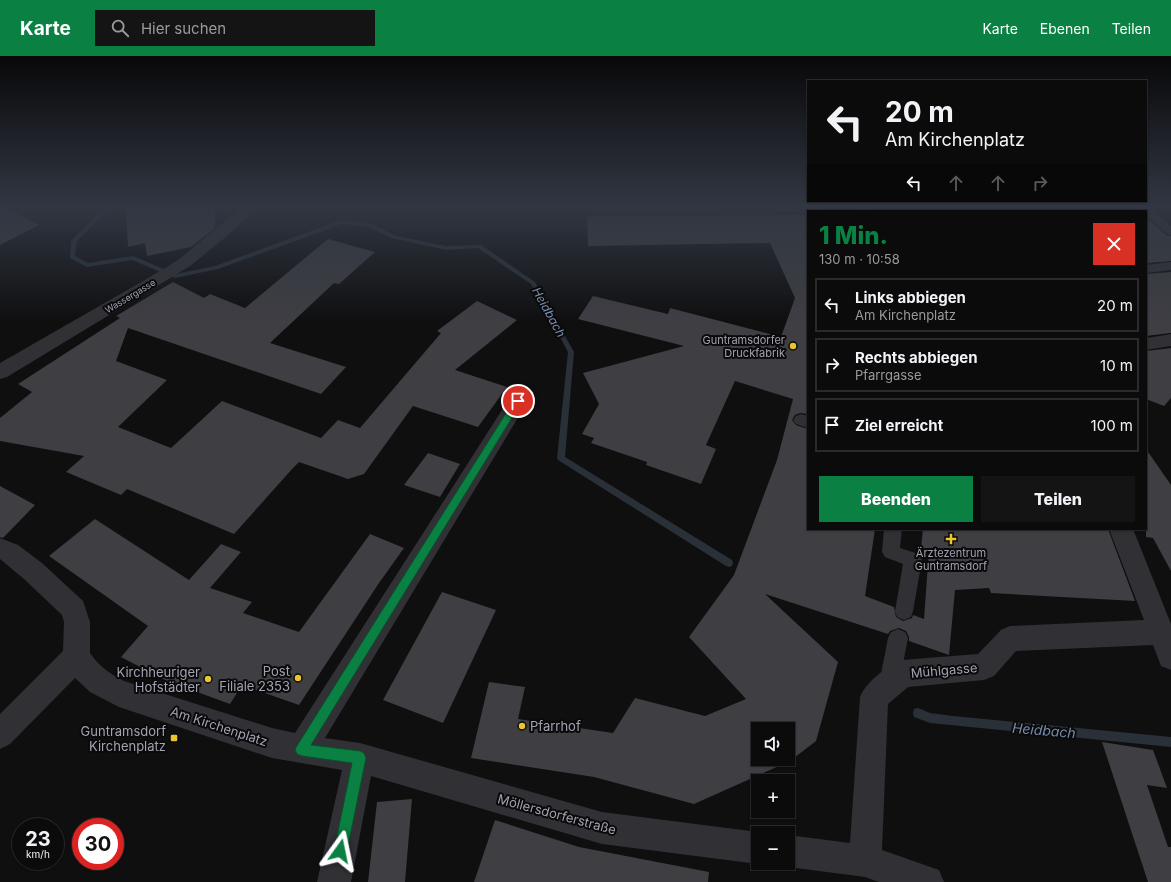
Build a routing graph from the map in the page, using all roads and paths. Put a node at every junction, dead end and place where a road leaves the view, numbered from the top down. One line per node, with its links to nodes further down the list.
1 (207, 245): 6 (street, Wassergasse)
2 (1171, 266): 3 (lane)
3 (1147, 269)
4 (1171, 340): 5 (street)
5 (1147, 344)
6 (0, 372)
7 (518, 401): 18 (street)
8 (893, 530): 11 (lane)
9 (1122, 530): 12 (street)
10 (0, 548): 14 (street)
11 (904, 611)
12 (1149, 633): 15 (street); 16 (street, Mühlgasse)
13 (898, 638): 16 (lane)
14 (76, 657): 17 (street); 18 (street, Am Kirchenplatz)
15 (1171, 657)
16 (889, 684): 22 (street, Mühlgasse)
17 (0, 734)
18 (302, 749): 19 (street, Am Kirchenplatz)
19 (360, 758): 20 (street, Möllersdorferstraße); 23 (street)
20 (751, 847)
21 (795, 852): 22 (street)
22 (865, 861): 24 (street)
23 (334, 882)
24 (927, 882)

